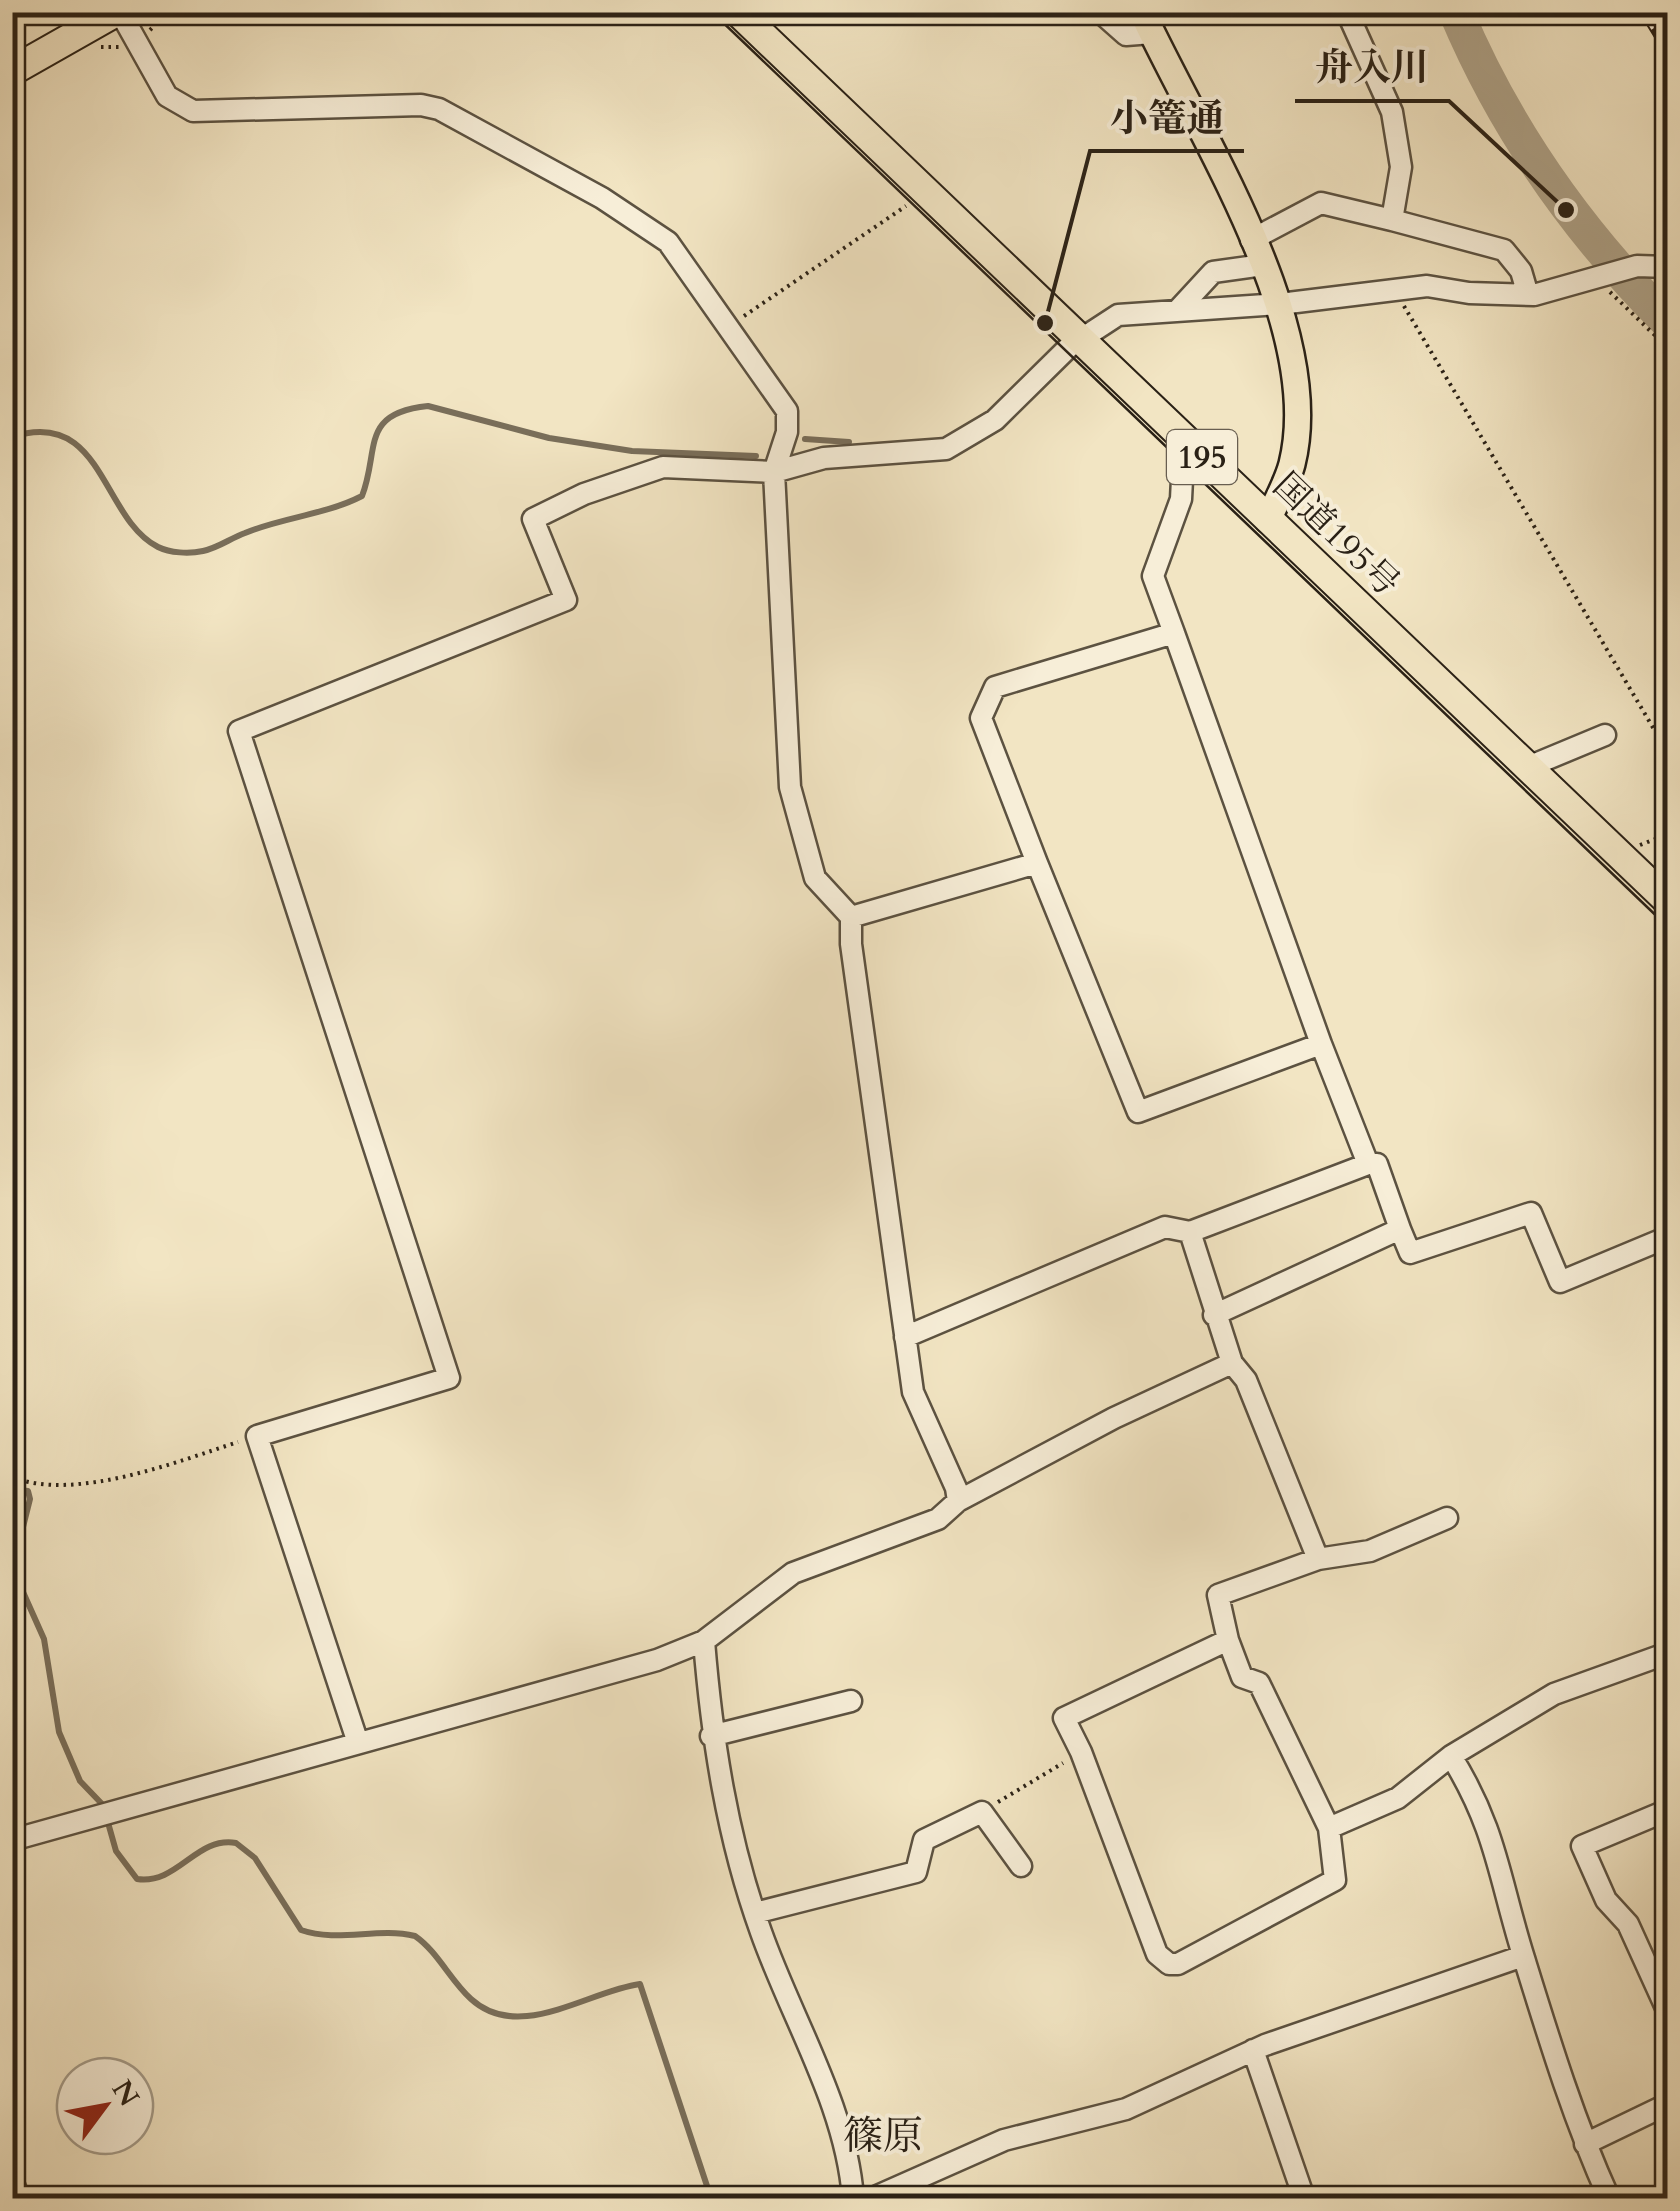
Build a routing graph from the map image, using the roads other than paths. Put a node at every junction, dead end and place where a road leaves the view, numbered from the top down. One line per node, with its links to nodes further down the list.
1 (118, 12): 6 (highway); 16 (street)
2 (738, 12): 14 (highway, 国道195号 / 195)
3 (1100, 12): 5 (street)
4 (1347, 12): 7 (street)
5 (1147, 23): 8 (main road)
6 (12, 71)
7 (1392, 220): 8 (street); 11 (street)
8 (1251, 240): 9 (main road)
9 (1262, 265): 12 (main road); 13 (street)
10 (1668, 268): 11 (street)
11 (1528, 295): 12 (street)
12 (1280, 304): 13 (street); 17 (main road)
13 (1178, 311): 14 (street)
14 (1080, 339): 15 (highway, 国道195号 / 195); 16 (street)
15 (1184, 440): 17 (highway, 国道195号 / 195); 18 (street)
16 (774, 472): 23 (street); 40 (street)
17 (1268, 520): 20 (highway, 国道195号 / 195)
18 (1174, 633): 21 (street); 24 (street)
19 (1605, 735): 20 (street)
20 (1528, 768): 22 (highway, 国道195号 / 195)
21 (1037, 863): 23 (street); 24 (street)
22 (1668, 901)
23 (852, 917): 30 (street)
24 (1321, 1044): 25 (street)
25 (1368, 1164): 26 (street); 27 (street)
26 (1400, 1228): 28 (street); 29 (street)
27 (1190, 1232): 29 (street); 30 (street)
28 (1668, 1237)
29 (1214, 1315): 31 (street)
30 (906, 1337): 32 (street)
31 (1232, 1363): 32 (street); 34 (street)
32 (958, 1502): 35 (street)
33 (1447, 1518): 34 (street)
34 (1318, 1560): 36 (street)
35 (704, 1640): 39 (street); 40 (street)
36 (1228, 1640): 43 (street); 43 (street)
37 (1668, 1653): 41 (street)
38 (851, 1702): 39 (street)
39 (712, 1736): 46 (street)
40 (358, 1743): 44 (street)
41 (1451, 1756): 43 (street); 47 (street)
42 (1668, 1810): 48 (street)
43 (1329, 1828)
44 (12, 1840)
45 (1021, 1866): 46 (street)
46 (755, 1913): 55 (street)
47 (1524, 1956): 49 (street); 51 (street)
48 (1668, 2012)
49 (1253, 2050): 56 (street); 57 (street)
50 (1668, 2104): 51 (street)
51 (1585, 2144): 53 (street)
52 (12, 2180): 54 (street)
53 (1604, 2197)
54 (19, 2198)
55 (854, 2198)
56 (873, 2198)
57 (1304, 2198)

